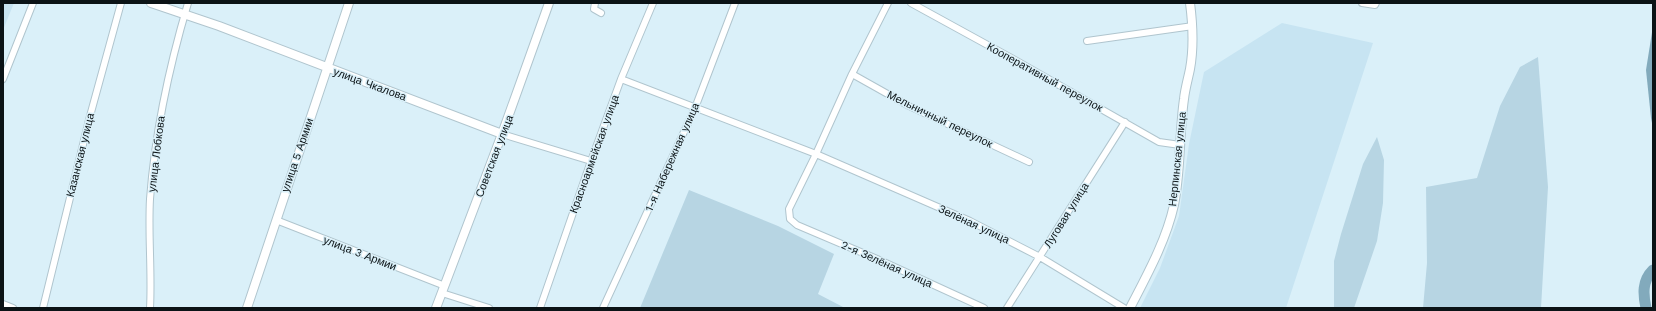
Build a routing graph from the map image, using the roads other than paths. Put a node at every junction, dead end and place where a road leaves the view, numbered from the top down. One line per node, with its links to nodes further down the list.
1 (33, 3): 21 (street)
2 (121, 3): 35 (street, Казанская улица)
3 (151, 3): 16 (main road, улица Чкалова)
4 (188, 3): 16 (street, улица Лобкова)
5 (349, 3): 19 (main road, улица 5 Армии)
6 (549, 3): 25 (main road, Советская улица)
7 (595, 3): 15 (street)
8 (653, 3): 22 (street, Красноармейская улица)
9 (736, 3): 23 (street, 1-я Набережная улица)
10 (888, 3): 20 (street)
11 (911, 3): 24 (street, Кооперативный переулок)
12 (1190, 3): 17 (main road, Нерпинская улица)
13 (1362, 3): 14 (street)
14 (1376, 3)
15 (601, 13)
16 (185, 15): 19 (main road, улица Чкалова); 36 (street, улица Лобкова)
17 (1193, 26): 18 (street); 26 (main road, Нерпинская улица)
18 (1087, 40)
19 (327, 68): 25 (main road, улица Чкалова); 30 (main road, улица 5 Армии)
20 (852, 74): 27 (street); 29 (street, Мельничный переулок)
21 (3, 79)
22 (621, 79): 23 (street, Зелёная улица); 28 (street, Красноармейская улица)
23 (695, 108): 27 (street, Зелёная улица); 41 (street, 1-я Набережная улица)
24 (1125, 122): 26 (street, Кооперативный переулок); 31 (street, Луговая улица)
25 (502, 134): 28 (street, улица Чкалова); 32 (main road, Советская улица)
26 (1180, 145): 45 (main road, Нерпинская улица)
27 (816, 154): 31 (street, Зелёная улица); 42 (street, 2-я Зелёная улица)
28 (591, 160): 40 (street, Красноармейская улица)
29 (1030, 162)
30 (276, 220): 32 (street, улица 3 Армии); 37 (main road, улица 5 Армии)
31 (1040, 257): 43 (street, Луговая улица); 44 (street, Зелёная улица)
32 (443, 290): 38 (main road, Советская улица); 39 (street, улица 3 Армии)
33 (3, 304): 34 (street)
34 (13, 308)
35 (43, 308)
36 (150, 308)
37 (247, 308)
38 (436, 308)
39 (489, 308)
40 (540, 308)
41 (603, 308)
42 (984, 308)
43 (1007, 308)
44 (1124, 308)
45 (1130, 308)

